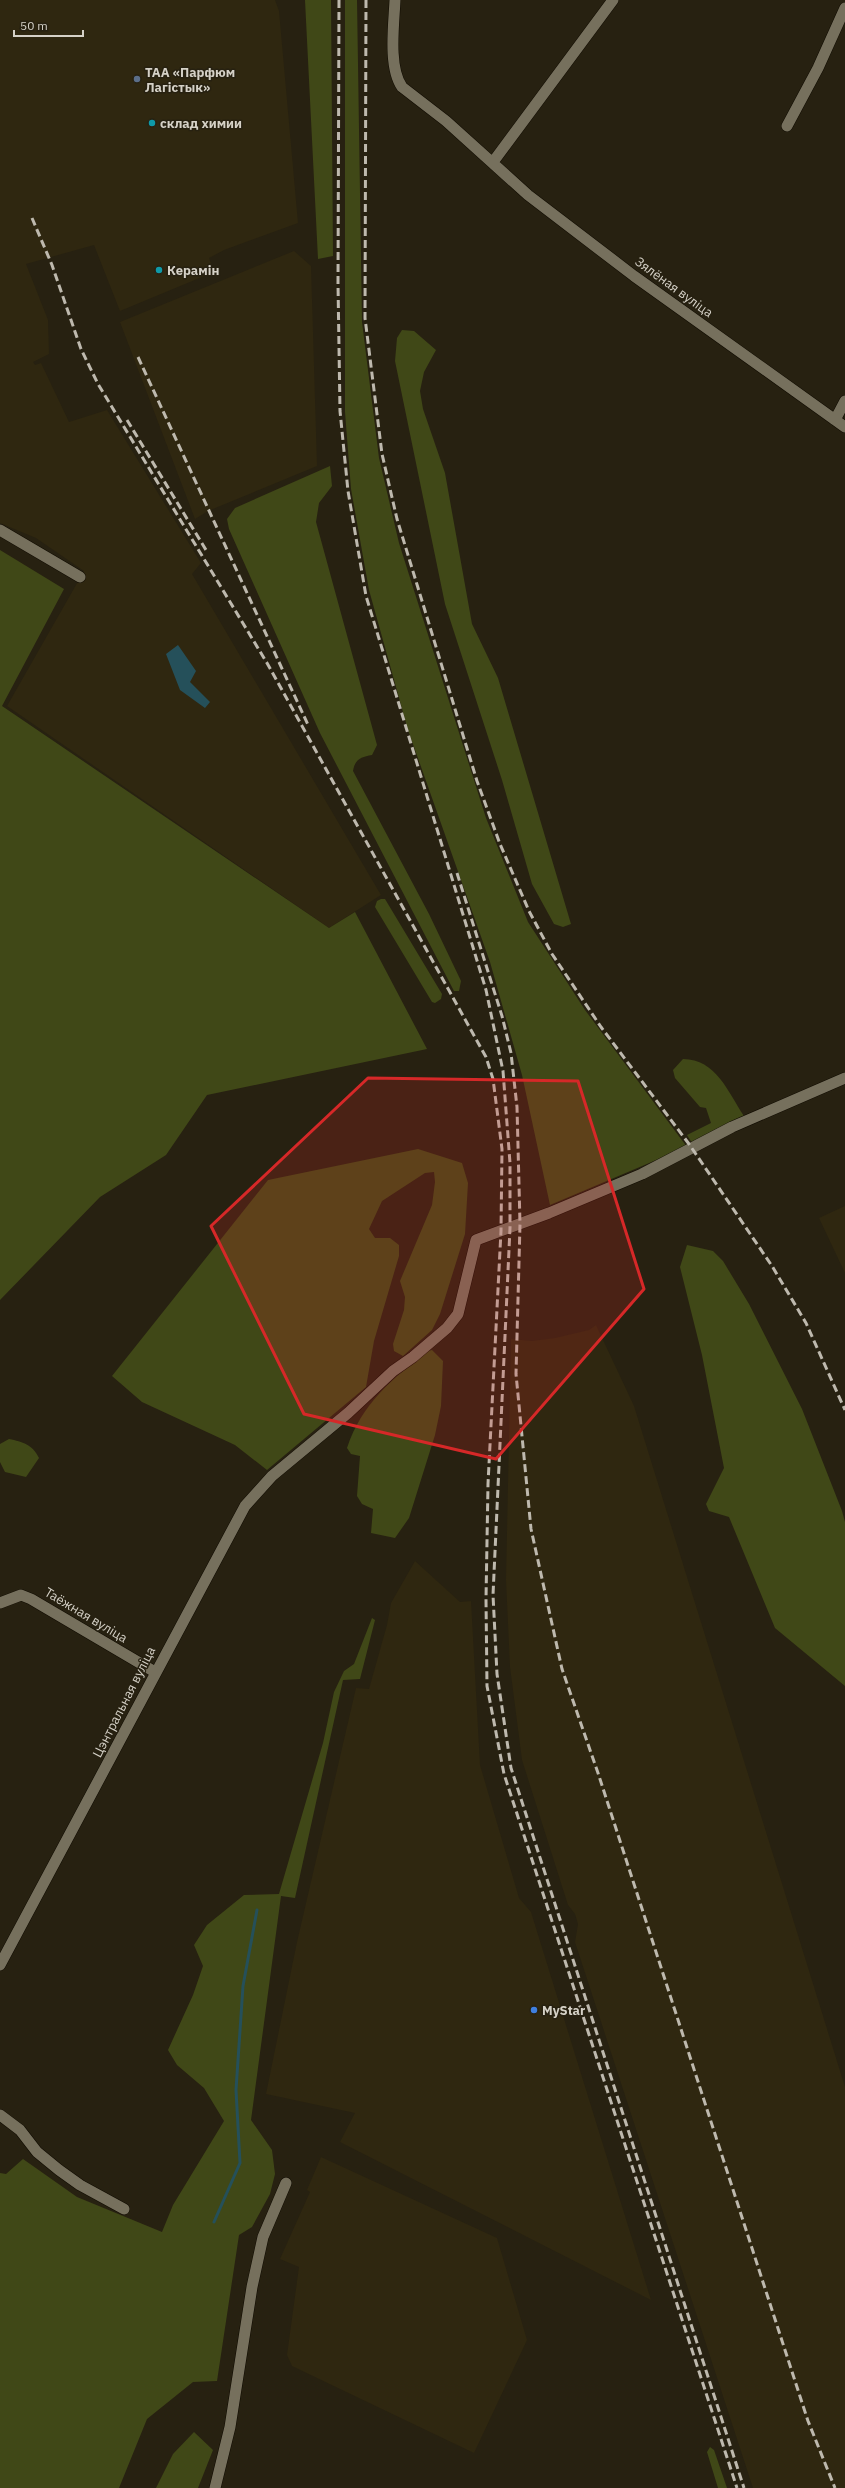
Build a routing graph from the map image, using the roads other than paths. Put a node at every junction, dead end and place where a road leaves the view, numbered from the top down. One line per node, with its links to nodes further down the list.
1 (395, 0): 5 (street, Зялёная вуліца)
2 (613, 0): 5 (street)
3 (845, 8): 4 (street)
4 (787, 126)
5 (493, 162): 7 (street, Зялёная вуліца)
6 (845, 401): 7 (street)
7 (835, 420): 8 (street, Зялёная вуліца)
8 (845, 427)
9 (0, 530): 10 (street)
10 (80, 578)
11 (845, 1078): 13 (street, Цэнтральная вуліца)
12 (0, 1603): 13 (street, Таёжная вуліца)
13 (155, 1672): 14 (street, Цэнтральная вуліца)
14 (0, 1965)
15 (0, 2115): 17 (street)
16 (286, 2183): 18 (street)
17 (124, 2209)
18 (215, 2488)

